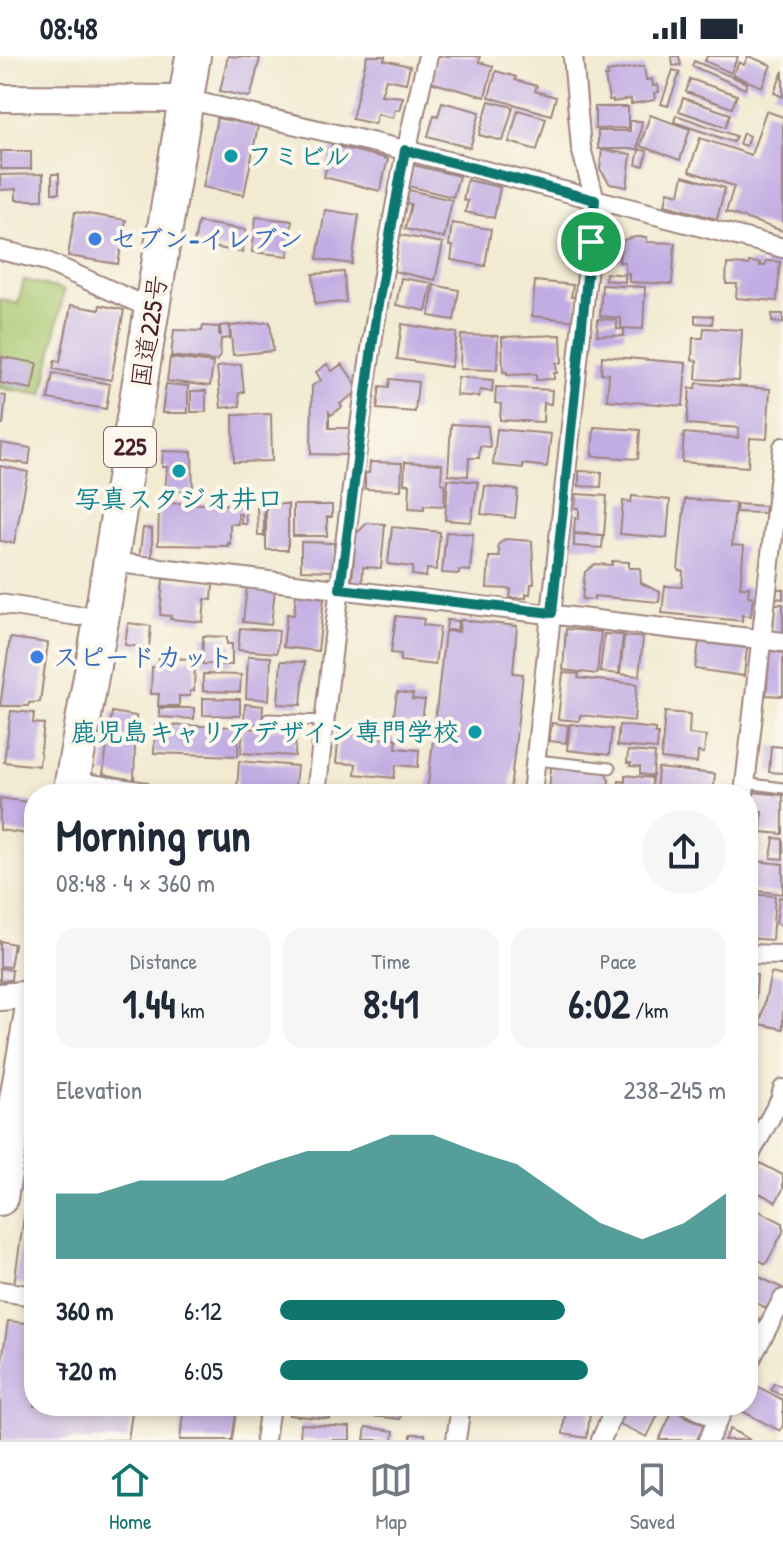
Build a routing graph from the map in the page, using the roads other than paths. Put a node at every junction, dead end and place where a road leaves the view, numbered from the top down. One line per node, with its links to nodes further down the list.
1 (193, 56): 5 (highway, 国道225号 / 225)
2 (428, 56): 6 (street)
3 (573, 56): 7 (street)
4 (0, 98): 5 (street)
5 (185, 99): 6 (street); 10 (highway, 国道225号 / 225)
6 (405, 150): 7 (street); 13 (street)
7 (595, 200): 8 (street); 15 (street)
8 (783, 248)
9 (0, 250): 10 (street)
10 (152, 309): 12 (highway, 国道225号 / 225)
11 (783, 447): 17 (street)
12 (110, 562): 13 (street); 16 (highway, 国道225号 / 225)
13 (340, 589): 15 (street); 20 (street)
14 (0, 604): 16 (street)
15 (552, 613): 17 (street); 21 (street)
16 (102, 615): 23 (highway, 国道225号 / 225)
17 (761, 640): 18 (street); 26 (street)
18 (783, 642)
19 (268, 719): 20 (lane)
20 (325, 721): 24 (street)
21 (536, 760): 22 (lane); 25 (street)
22 (610, 768)
23 (71, 784)
24 (317, 784)
25 (533, 784)
26 (746, 784)
27 (783, 788): 28 (lane)
28 (758, 789)
29 (758, 954): 30 (street)
30 (783, 955)
31 (24, 995): 32 (street)
32 (0, 997)
33 (24, 1059): 36 (highway)
34 (783, 1089): 35 (street)
35 (758, 1140)
36 (0, 1198)
37 (0, 1291): 38 (street)
38 (24, 1295)
39 (783, 1299): 40 (street)
40 (758, 1345)
41 (269, 1416): 45 (street)
42 (460, 1416): 46 (street)
43 (612, 1416): 47 (street)
44 (720, 1416): 48 (street)
45 (265, 1440)
46 (456, 1440)
47 (601, 1440)
48 (708, 1440)

